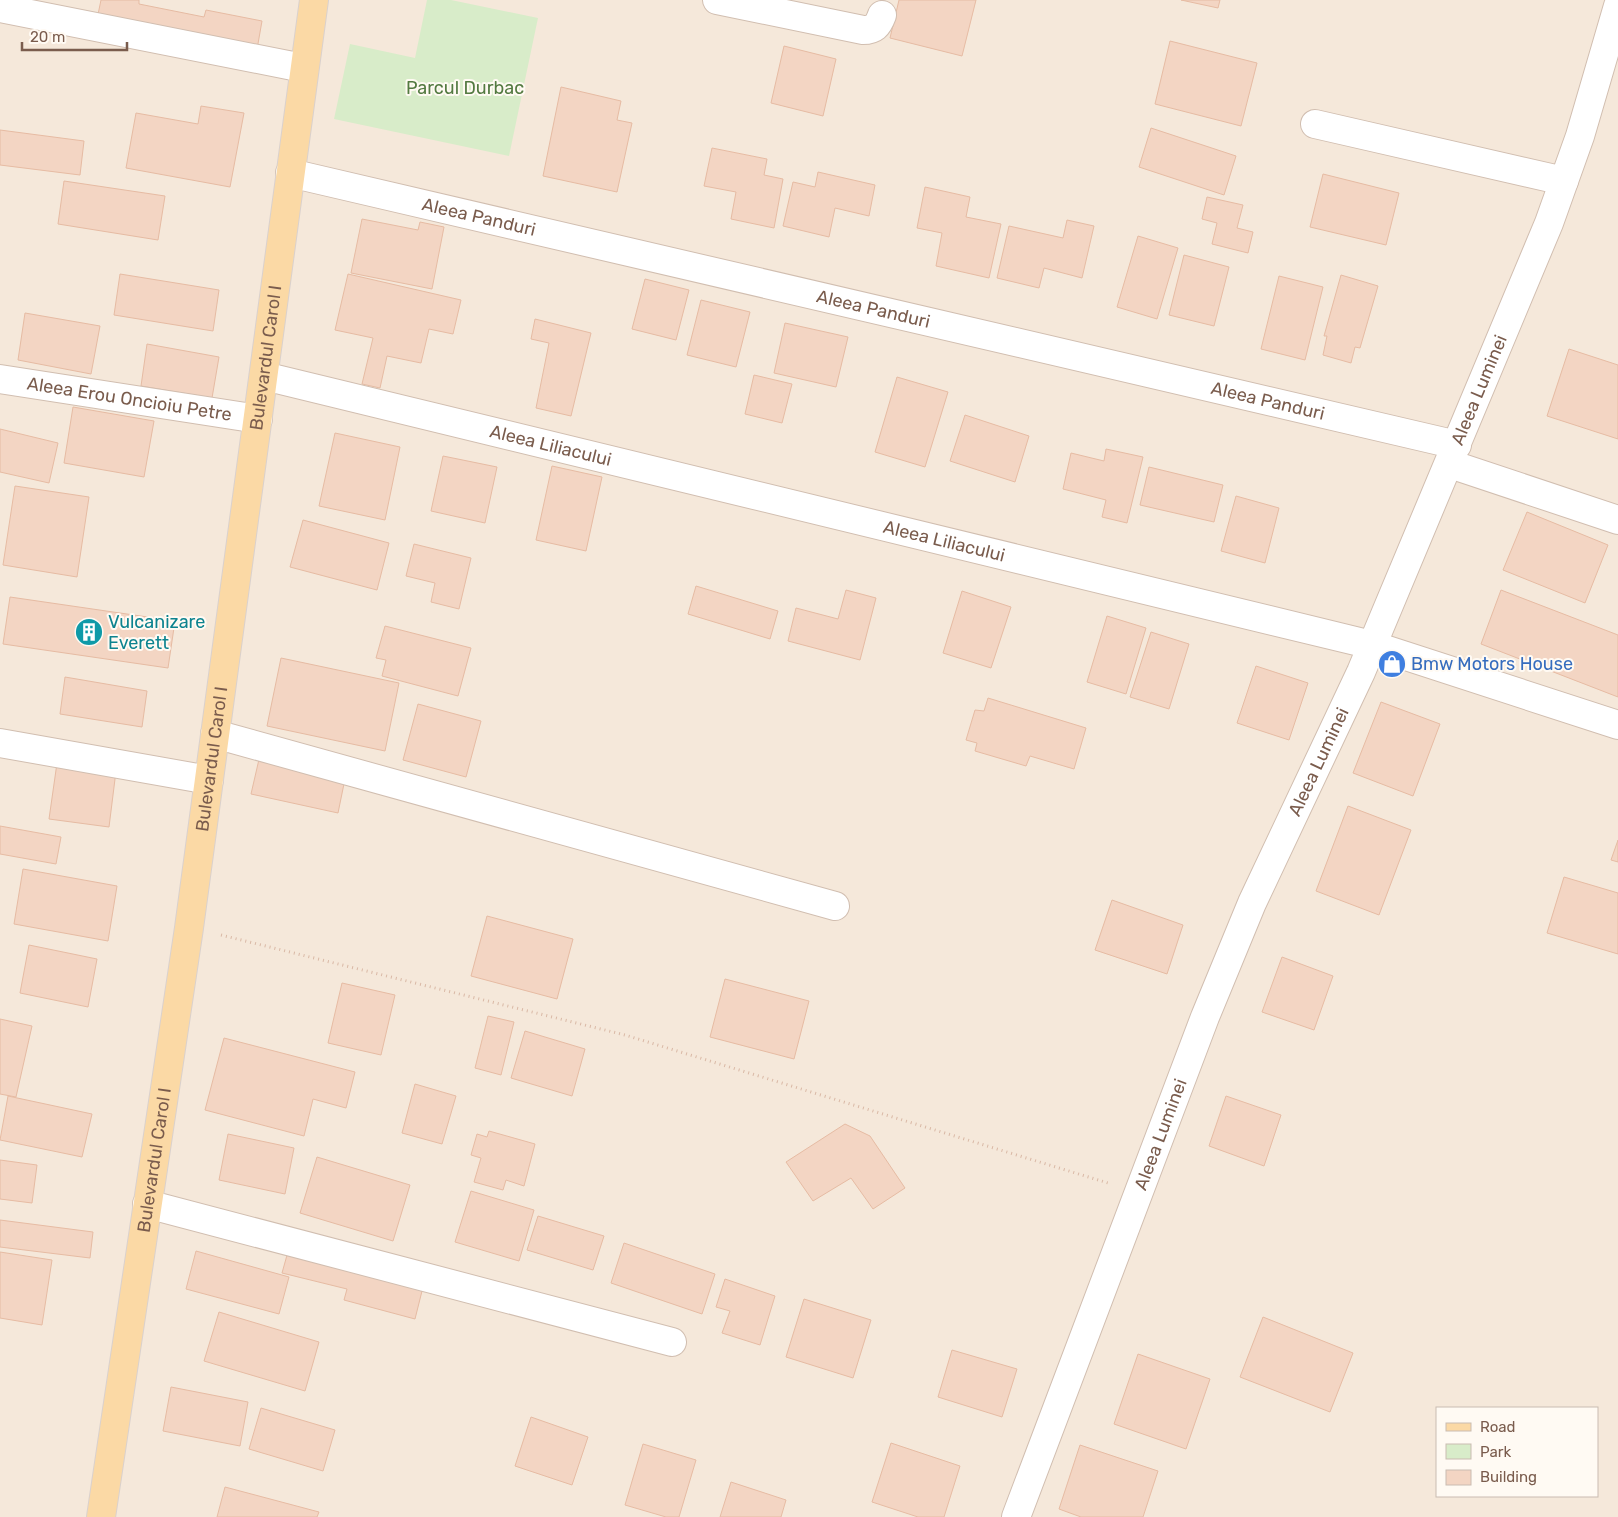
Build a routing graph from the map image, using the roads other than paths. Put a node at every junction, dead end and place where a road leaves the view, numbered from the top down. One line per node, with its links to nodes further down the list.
1 (314, 0): 6 (main road, Bulevardul Carol I)
2 (717, 0): 5 (street)
3 (1618, 6): 9 (street, Aleea Luminei)
4 (0, 8): 6 (street)
5 (882, 15)
6 (303, 68): 8 (main road, Bulevardul Carol I)
7 (1314, 124): 9 (street)
8 (290, 173): 10 (main road, Bulevardul Carol I); 13 (street, Aleea Panduri)
9 (1564, 181): 13 (street, Aleea Luminei)
10 (264, 376): 12 (main road, Bulevardul Carol I); 15 (street, Aleea Liliacului)
11 (0, 380): 12 (street, Aleea Erou Oncioiu Petre)
12 (258, 419): 17 (main road, Bulevardul Carol I)
13 (1453, 454): 14 (street, Aleea Panduri); 15 (street, Aleea Luminei)
14 (1618, 520)
15 (1372, 645): 16 (street, Aleea Liliacului); 24 (street, Aleea Luminei)
16 (1618, 725)
17 (215, 734): 19 (main road, Bulevardul Carol I); 20 (street)
18 (0, 743): 19 (street)
19 (209, 780): 21 (main road, Bulevardul Carol I)
20 (836, 906)
21 (147, 1204): 22 (street); 23 (main road, Bulevardul Carol I)
22 (672, 1342)
23 (101, 1517)
24 (1016, 1517)

